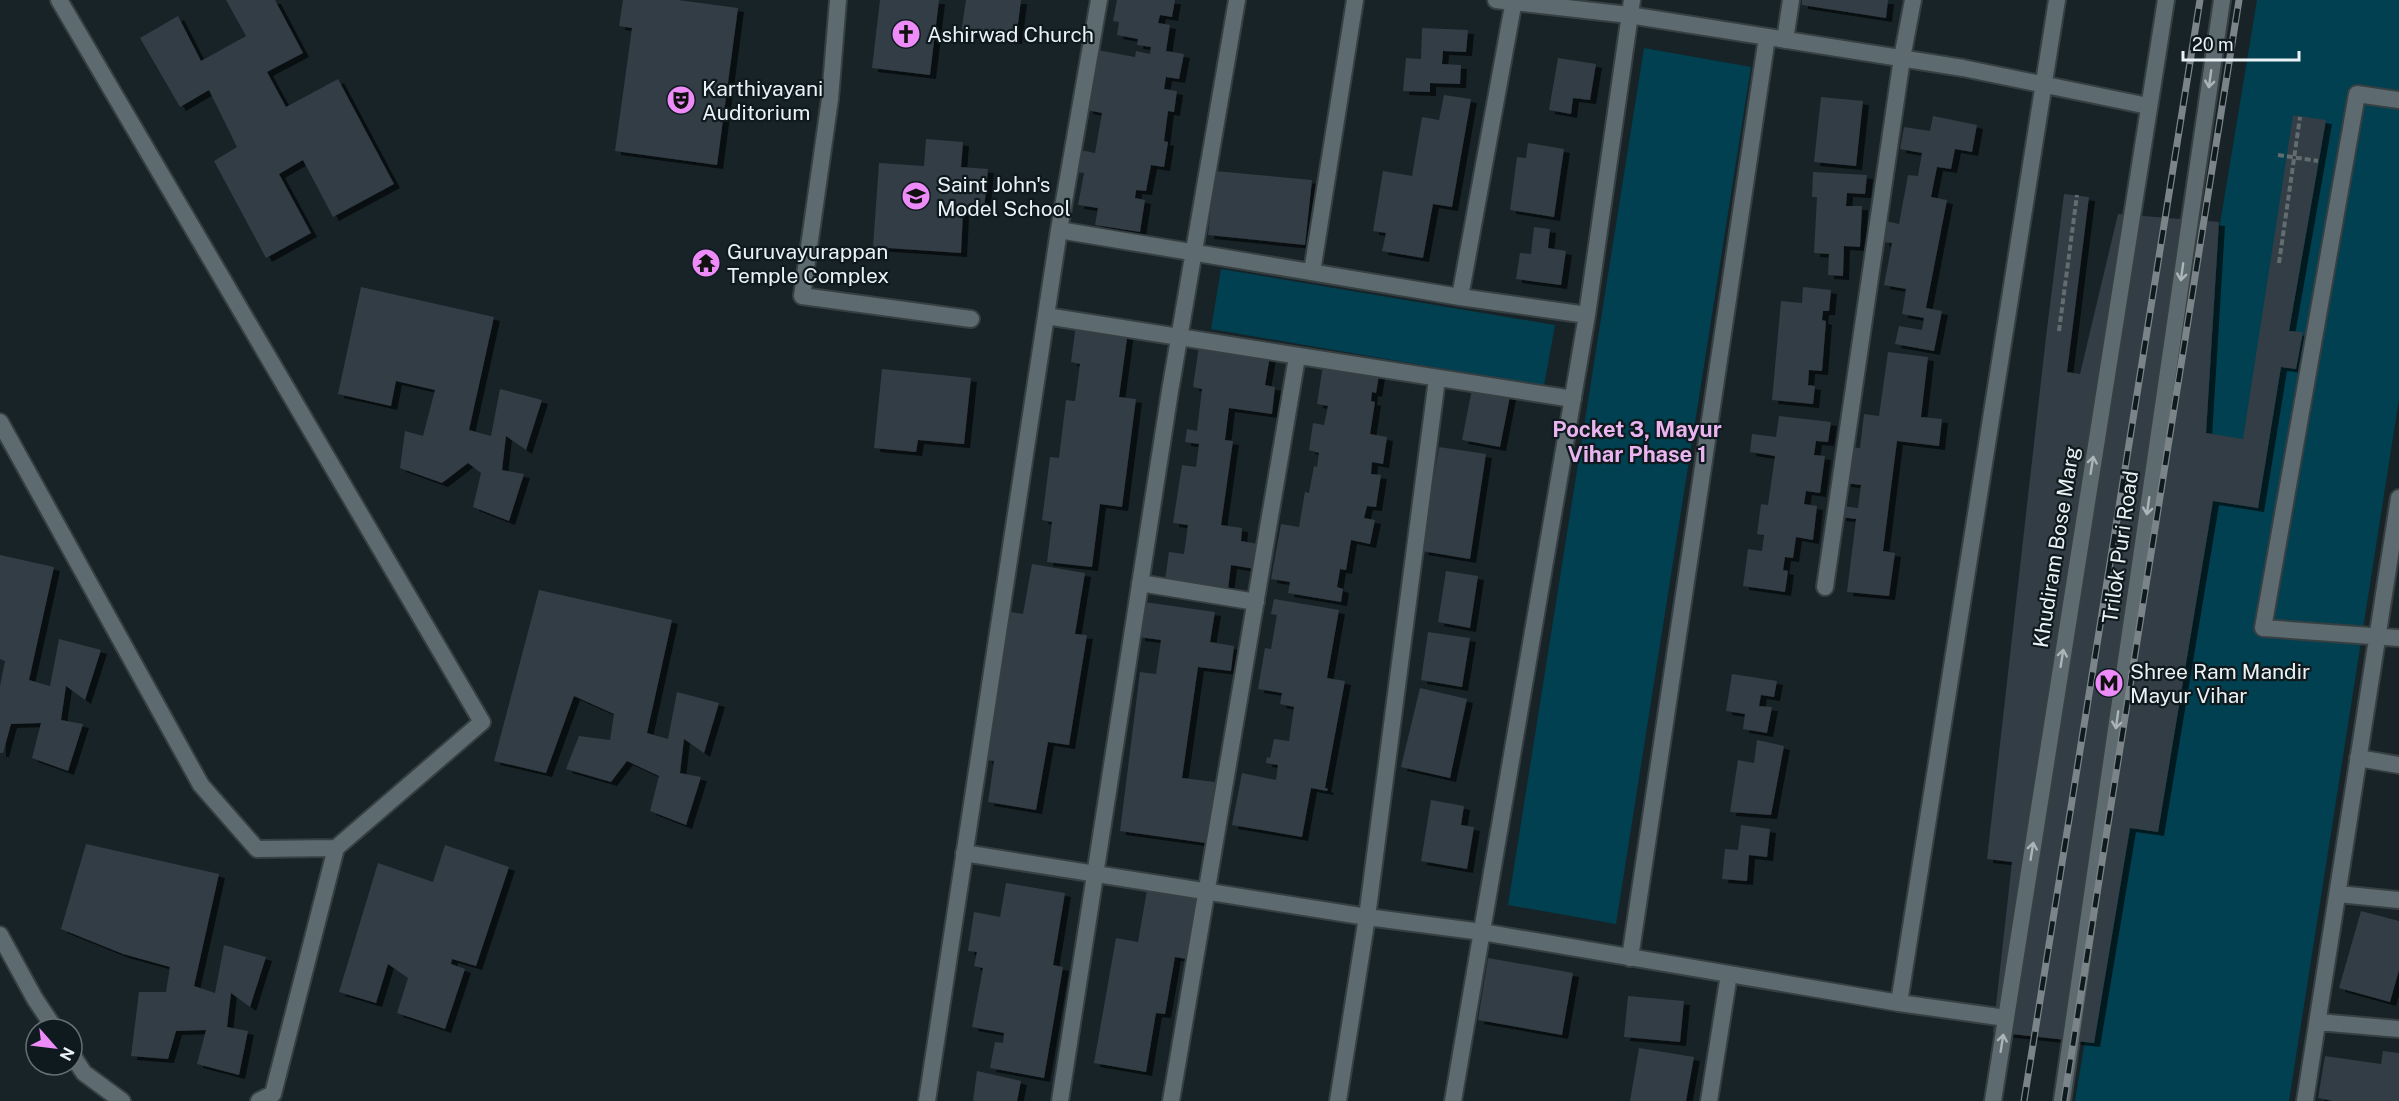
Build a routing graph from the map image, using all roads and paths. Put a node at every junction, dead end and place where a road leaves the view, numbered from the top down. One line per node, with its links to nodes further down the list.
1 (59, 0): 46 (street)
2 (838, 0): 31 (street)
3 (1099, 0): 24 (street)
4 (1237, 0): 25 (street)
5 (1354, 0): 27 (street)
6 (1496, 0): 12 (street)
7 (1791, 0): 15 (street)
8 (1913, 0): 16 (street)
9 (2056, 0): 17 (street)
10 (2166, 0): 19 (street, Khudiram Bose Marg)
11 (2222, 0): 72 (street, Trilok Puri Road, one-way to 72)
12 (1514, 2): 13 (street); 28 (street)
13 (1631, 8): 14 (street); 29 (street)
14 (1767, 37): 15 (street); 55 (street)
15 (1785, 40): 16 (street)
16 (1902, 58): 17 (street); 40 (street)
17 (2044, 84): 19 (street); 57 (street)
18 (2399, 100): 22 (street)
19 (2148, 106): 59 (street, Khudiram Bose Marg, one-way to 19)
20 (2300, 117): 26 (path)
21 (2278, 155): 22 (path)
22 (2345, 165): 42 (street)
23 (2077, 195): 32 (path)
24 (1059, 230): 25 (street); 30 (street)
25 (1195, 252): 27 (street); 33 (street)
26 (2278, 262)
27 (1312, 272): 28 (street)
28 (1460, 297): 29 (street)
29 (1587, 315): 36 (street)
30 (1046, 316): 33 (street); 47 (street)
31 (971, 319)
32 (2060, 331)
33 (1179, 338): 34 (street); 39 (street)
34 (1297, 357): 35 (street); 41 (street)
35 (1437, 379): 36 (street); 52 (street)
36 (1573, 399): 53 (street)
37 (0, 422): 46 (street)
38 (2399, 498): 42 (street)
39 (1140, 583): 41 (street); 48 (street)
40 (1826, 587)
41 (1256, 602): 49 (street)
42 (2378, 635): 43 (street); 44 (street)
43 (2399, 638)
44 (2358, 758): 45 (street); 50 (street)
45 (2399, 765)
46 (336, 848): 64 (street)
47 (964, 853): 48 (street); 65 (street)
48 (1094, 874): 49 (street); 66 (street)
49 (1206, 891): 52 (street); 67 (street)
50 (2338, 894): 51 (street); 60 (street)
51 (2399, 900)
52 (1367, 916): 53 (street); 68 (street)
53 (1482, 932): 55 (street); 69 (street)
54 (0, 935): 58 (street)
55 (1630, 958): 56 (street)
56 (1729, 974): 57 (street); 70 (street)
57 (1899, 1003): 59 (street)
58 (47, 1017)
59 (2006, 1018): 71 (street, Khudiram Bose Marg, one-way to 59)
60 (2318, 1022): 61 (street); 73 (street)
61 (2399, 1029)
62 (84, 1073): 63 (street)
63 (122, 1101)
64 (259, 1101)
65 (927, 1101)
66 (1060, 1101)
67 (1171, 1101)
68 (1338, 1101)
69 (1453, 1101)
70 (1709, 1101)
71 (1993, 1101)
72 (2062, 1101)
73 (2306, 1101)

